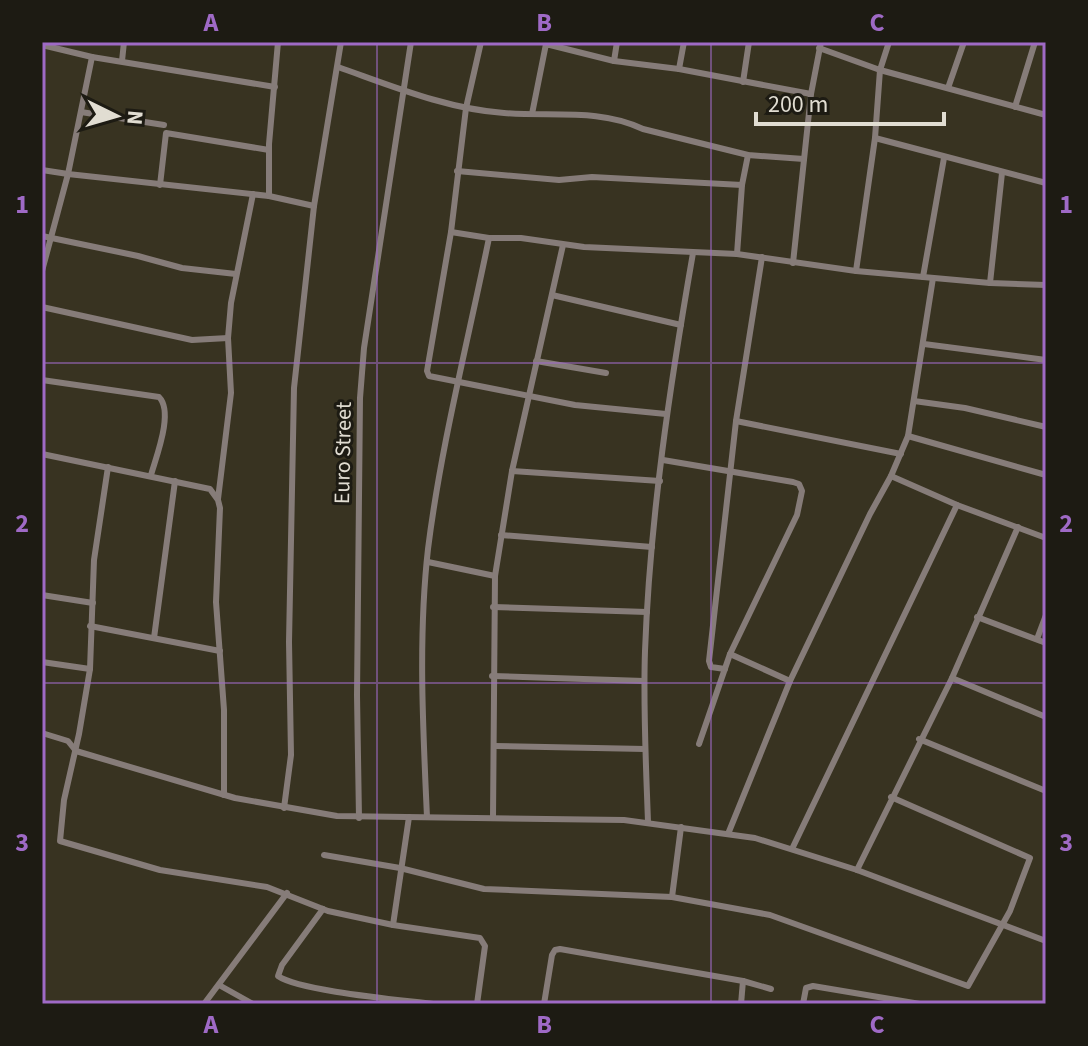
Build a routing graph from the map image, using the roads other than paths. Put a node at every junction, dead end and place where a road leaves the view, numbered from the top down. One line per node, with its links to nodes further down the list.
1 (124, 42): 16 (street)
2 (278, 42): 22 (street)
3 (341, 42): 18 (street)
4 (411, 42): 24 (street, Euro Street)
5 (481, 42): 27 (street)
6 (617, 42): 17 (street)
7 (684, 42): 19 (street)
8 (749, 42): 21 (street)
9 (889, 42): 20 (street)
10 (964, 42): 23 (street)
11 (1035, 42): 26 (street)
12 (546, 43): 17 (street); 29 (street)
13 (42, 45): 15 (street)
14 (820, 45): 20 (street); 25 (street)
15 (92, 57): 16 (street); 28 (street)
16 (122, 61): 22 (street)
17 (614, 61): 19 (street)
18 (338, 67): 24 (street); 46 (street)
19 (679, 69): 21 (street)
20 (880, 70): 23 (street); 32 (street)
21 (743, 82): 25 (street)
22 (275, 87): 33 (street)
23 (948, 88): 26 (street)
24 (403, 90): 27 (street); 131 (street, Euro Street)
25 (811, 94): 36 (street)
26 (1015, 107): 30 (street)
27 (466, 108): 29 (street); 38 (street)
28 (81, 112): 31 (street); 40 (street)
29 (532, 114): 34 (street)
30 (1046, 115)
31 (164, 125)
32 (875, 138): 35 (street); 57 (street)
33 (269, 150): 42 (street); 45 (street)
34 (748, 155): 36 (street); 43 (street)
35 (944, 158): 39 (street); 59 (street)
36 (804, 159): 55 (street)
37 (42, 170): 40 (street)
38 (457, 171): 43 (street); 47 (street)
39 (1002, 173): 41 (street); 61 (street)
40 (68, 174): 42 (street); 50 (street)
41 (1046, 183)
42 (160, 185): 44 (street)
43 (742, 185): 53 (street)
44 (253, 194): 45 (street); 58 (street)
45 (269, 196): 46 (street)
46 (314, 206): 128 (street)
47 (451, 232): 49 (street); 72 (street)
48 (42, 236): 50 (street)
49 (489, 238): 51 (street); 72 (street)
50 (51, 239): 56 (street); 58 (street)
51 (563, 245): 52 (street); 63 (street)
52 (693, 253): 53 (street); 65 (street)
53 (737, 254): 54 (street)
54 (762, 257): 55 (street); 76 (street)
55 (793, 263): 57 (street)
56 (42, 271)
57 (856, 271): 59 (street)
58 (236, 274): 66 (street)
59 (923, 277): 60 (street)
60 (933, 278): 61 (street); 67 (street)
61 (990, 283): 62 (street)
62 (1046, 285)
63 (552, 295): 65 (street); 69 (street)
64 (42, 307): 66 (street)
65 (681, 325): 75 (street)
66 (228, 338): 91 (street)
67 (924, 344): 68 (street); 74 (street)
68 (1046, 360)
69 (536, 361): 70 (street); 73 (street)
70 (606, 373)
71 (42, 380): 86 (street)
72 (459, 384): 73 (street); 97 (street)
73 (529, 397): 75 (street); 85 (street)
74 (914, 401): 77 (street); 78 (street)
75 (666, 414): 81 (street)
76 (736, 421): 80 (street); 84 (street)
77 (1046, 427)
78 (908, 436): 80 (street); 87 (street)
79 (43, 454): 82 (street); 83 (street)
80 (901, 454): 88 (street)
81 (663, 460): 84 (street); 90 (street)
82 (42, 465)
83 (108, 467): 86 (street); 100 (street)
84 (731, 470): 110 (street); 113 (street)
85 (512, 471): 90 (street); 94 (street)
86 (151, 475): 89 (street)
87 (1046, 475)
88 (891, 476): 92 (street); 117 (street)
89 (175, 481): 91 (street); 106 (street)
90 (660, 481): 96 (street)
91 (218, 500): 109 (street)
92 (957, 505): 93 (street); 136 (street)
93 (1018, 527): 95 (street); 104 (street)
94 (501, 535): 96 (street); 98 (street)
95 (1046, 538)
96 (652, 547): 102 (street)
97 (428, 562): 98 (street); 130 (street)
98 (495, 576): 101 (street)
99 (42, 595): 100 (street)
100 (93, 603): 105 (street)
101 (493, 607): 102 (street); 114 (street)
102 (647, 612): 116 (street)
103 (1046, 615): 107 (street)
104 (977, 617): 107 (street); 115 (street)
105 (90, 626): 106 (street); 112 (street)
106 (154, 638): 109 (street)
107 (1037, 639): 108 (street)
108 (1046, 643)
109 (220, 651): 126 (street)
110 (730, 654): 113 (street); 117 (street)
111 (42, 662): 112 (street)
112 (90, 669): 124 (street)
113 (725, 669): 121 (street)
114 (492, 676): 116 (street); 122 (street)
115 (952, 678): 118 (street); 120 (street)
116 (644, 681): 123 (street)
117 (790, 681): 135 (street)
118 (1046, 717)
119 (42, 733): 124 (street)
120 (919, 739): 125 (street); 127 (street)
121 (699, 744)
122 (495, 746): 123 (street); 132 (street)
123 (645, 749): 133 (street)
124 (76, 751): 126 (street); 140 (street)
125 (1046, 791)
126 (224, 795): 128 (street)
127 (891, 797): 139 (street); 143 (street)
128 (284, 808): 131 (street)
129 (409, 817): 130 (street); 131 (street); 138 (street)
130 (427, 817): 132 (street)
131 (359, 818)
132 (493, 818): 133 (street)
133 (648, 822): 134 (street)
134 (681, 827): 135 (street); 141 (street)
135 (728, 834): 136 (street)
136 (792, 849): 139 (street)
137 (324, 855): 138 (street)
138 (400, 868): 141 (street); 144 (street)
139 (857, 870): 143 (street)
140 (287, 893): 142 (street); 147 (street)
141 (672, 897): 143 (street)
142 (323, 909): 144 (street); 149 (street)
143 (1003, 924): 145 (street)
144 (393, 925): 153 (street)
145 (1046, 941)
146 (743, 981): 148 (street); 154 (street); 155 (street)
147 (219, 985): 150 (street); 151 (street)
148 (771, 989)
149 (412, 1003): 152 (street)
150 (204, 1004)
151 (253, 1004)
152 (433, 1004)
153 (477, 1004)
154 (544, 1004)
155 (741, 1004)
156 (803, 1004): 157 (street)
157 (920, 1004)

